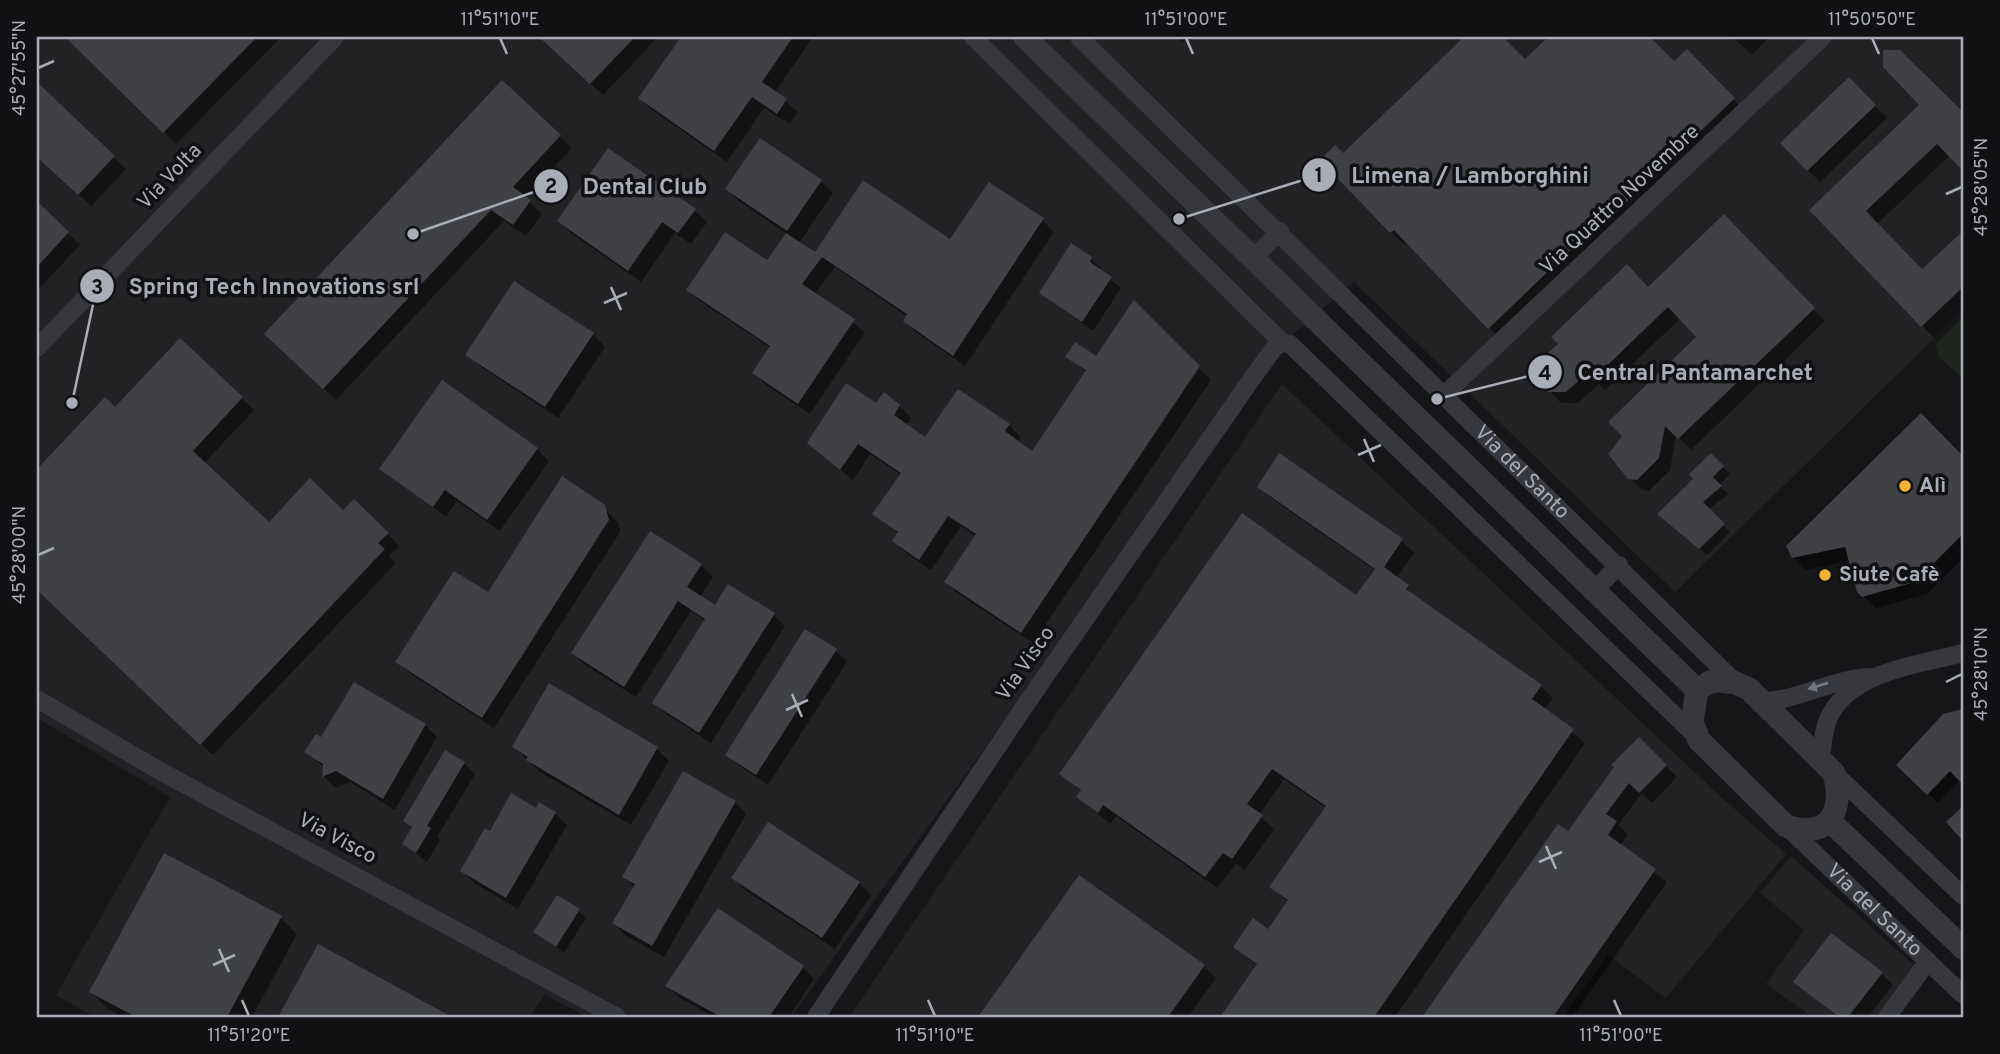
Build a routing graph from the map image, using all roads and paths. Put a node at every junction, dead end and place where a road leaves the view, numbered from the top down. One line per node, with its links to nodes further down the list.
1 (335, 37): 9 (street, Via Volta)
2 (973, 37): 8 (street, Via del Santo)
3 (1026, 37): 7 (street)
4 (1079, 37): 6 (street, Via del Santo)
5 (1823, 37): 10 (street, Via Quattro Novembre)
6 (1279, 231): 7 (street); 10 (street, Via del Santo)
7 (1254, 258): 12 (street)
8 (1283, 344): 19 (street, Via del Santo); 28 (street, Via Visco)
9 (37, 348)
10 (1446, 394): 11 (street, Via del Santo)
11 (1619, 565): 12 (street); 15 (street, Via del Santo)
12 (1595, 590): 16 (street)
13 (1963, 653): 14 (street)
14 (1877, 677): 18 (street, one-way to 18); 20 (street)
15 (1736, 683): 16 (street); 18 (street, Via del Santo)
16 (1697, 691): 19 (street)
17 (37, 699): 27 (street, Via Visco)
18 (1762, 701): 20 (street, Via del Santo)
19 (1699, 740): 22 (street, Via del Santo)
20 (1828, 765): 21 (street); 23 (street, Via del Santo)
21 (1830, 821): 22 (street); 24 (street)
22 (1786, 826): 25 (street, Via del Santo)
23 (1963, 897)
24 (1963, 948)
25 (1928, 961): 26 (street, Via del Santo); 29 (street)
26 (1963, 995)
27 (617, 1017)
28 (816, 1017)
29 (1887, 1017)

